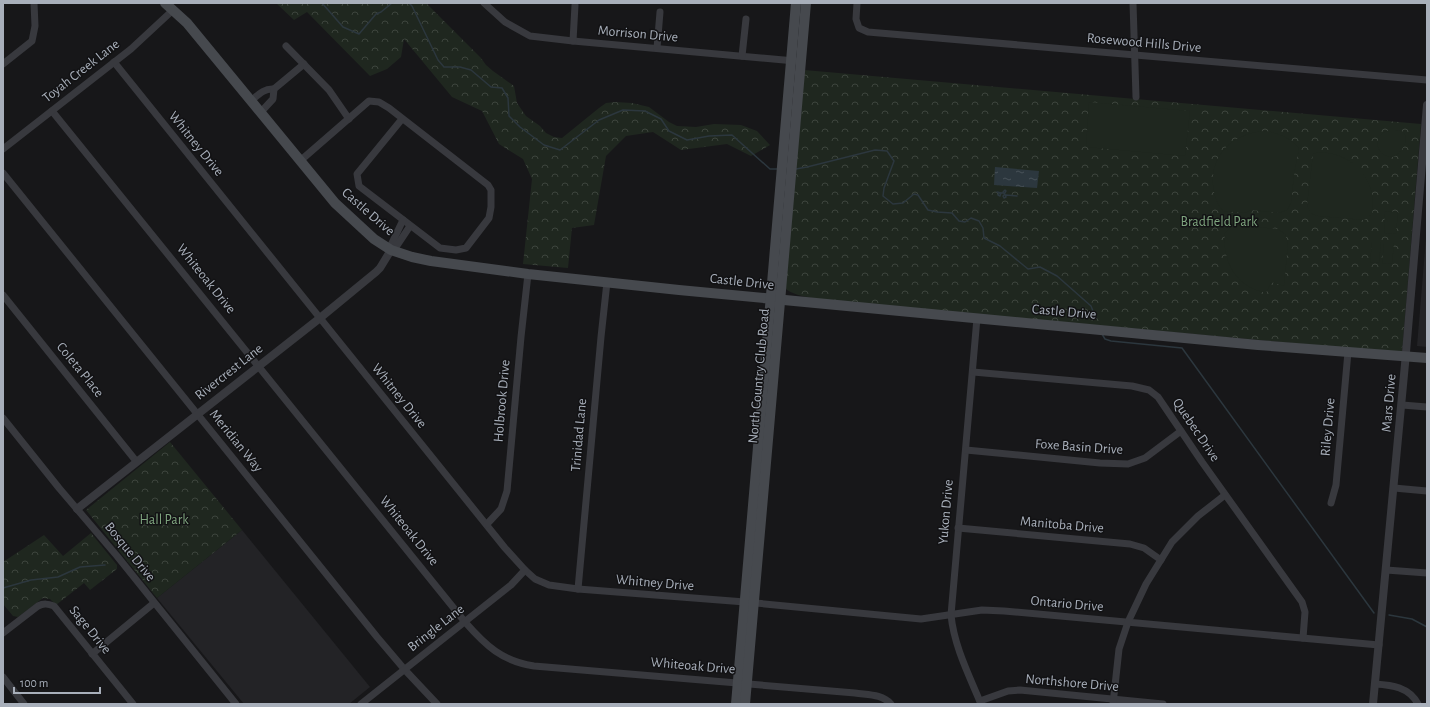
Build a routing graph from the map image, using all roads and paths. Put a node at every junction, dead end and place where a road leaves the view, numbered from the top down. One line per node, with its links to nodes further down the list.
1 (34, 3): 19 (street)
2 (165, 3): 9 (main road, Castle Drive)
3 (484, 3): 12 (street, Morrison Drive)
4 (796, 3): 17 (main road, North Country Club Road)
5 (806, 3): 17 (main road, North Country Club Road)
6 (857, 3): 15 (street, Rosewood Hills Drive)
7 (1133, 3): 15 (street)
8 (576, 5): 12 (street)
9 (173, 10): 18 (street, Toyah Creek Lane); 24 (main road, Castle Drive)
10 (660, 12): 14 (street)
11 (746, 18): 16 (street)
12 (573, 41): 14 (street, Morrison Drive)
13 (286, 46): 20 (street)
14 (657, 48): 16 (street, Morrison Drive)
15 (1135, 55): 21 (street, Rosewood Hills Drive); 23 (street)
16 (742, 56): 17 (street, Morrison Drive)
17 (796, 61): 30 (main road, North Country Club Road); 31 (main road, North Country Club Road)
18 (114, 62): 26 (street, Toyah Creek Lane); 43 (street, Whitney Drive)
19 (3, 64)
20 (304, 64): 22 (street); 29 (street)
21 (1427, 80)
22 (274, 89): 24 (street); 27 (street)
23 (1136, 96)
24 (251, 101): 27 (main road, Castle Drive)
25 (1427, 105): 46 (street, Mars Drive)
26 (52, 111): 32 (street, Toyah Creek Lane); 48 (street, Whiteoak Drive)
27 (260, 112): 34 (main road, Castle Drive)
28 (402, 118): 29 (street); 36 (street); 37 (street)
29 (349, 119): 34 (street)
30 (786, 120): 31 (main road); 33 (main road, North Country Club Road)
31 (796, 120): 33 (main road, North Country Club Road)
32 (3, 149)
33 (788, 152): 42 (main road, North Country Club Road)
34 (300, 161): 38 (main road, Castle Drive)
35 (3, 173): 52 (street, Meridian Way)
36 (403, 220): 37 (street); 38 (street)
37 (410, 226): 38 (street)
38 (391, 250): 39 (main road, Castle Drive); 43 (street, Rivercrest Lane)
39 (528, 274): 40 (main road, Castle Drive); 62 (street, Holbrook Drive)
40 (607, 282): 42 (main road, Castle Drive); 68 (street, Trinidad Lane)
41 (3, 296): 56 (street, Coleta Place)
42 (775, 299): 44 (main road, Castle Drive); 70 (main road, North Country Club Road)
43 (320, 318): 48 (street, Rivercrest Lane); 62 (street, Whitney Drive)
44 (977, 318): 45 (main road, Castle Drive); 49 (street, Yukon Drive)
45 (1348, 352): 46 (main road, Castle Drive); 60 (street, Riley Drive)
46 (1406, 357): 47 (main road, Castle Drive); 50 (street, Mars Drive)
47 (1427, 358)
48 (259, 365): 52 (street, Rivercrest Lane); 72 (street, Whiteoak Drive)
49 (973, 372): 54 (street, Quebec Drive); 55 (street, Yukon Drive)
50 (1402, 405): 51 (street); 57 (street, Mars Drive)
51 (1427, 407)
52 (198, 413): 56 (street, Rivercrest Lane); 78 (street, Meridian Way)
53 (3, 418): 61 (street, Bosque Drive)
54 (1182, 431): 55 (street, Foxe Basin Drive); 59 (street, Quebec Drive)
55 (966, 450): 63 (street, Yukon Drive)
56 (136, 461): 61 (street, Rivercrest Lane)
57 (1394, 488): 58 (street); 66 (street, Mars Drive)
58 (1427, 491)
59 (1225, 495): 64 (street); 75 (street, Quebec Drive)
60 (1331, 503)
61 (77, 509): 69 (street, Bosque Drive)
62 (487, 524): 65 (street, Whitney Drive)
63 (958, 528): 64 (street, Manitoba Drive); 71 (street, Yukon Drive)
64 (1161, 560): 73 (street)
65 (525, 570): 68 (street, Whitney Drive); 72 (street, Bringle Lane)
66 (1386, 570): 67 (street); 76 (street, Mars Drive)
67 (1427, 573)
68 (578, 589): 70 (street, Whitney Drive)
69 (154, 603): 77 (street); 86 (street, Bosque Drive)
70 (749, 603): 71 (street, Ontario Drive); 80 (main road, North Country Club Road)
71 (951, 615): 73 (street, Ontario Drive); 83 (street, Yukon Drive)
72 (465, 622): 78 (street, Bringle Lane); 80 (street, Whiteoak Drive)
73 (1128, 622): 75 (street, Ontario Drive); 82 (street)
74 (3, 633): 77 (street, Sage Drive)
75 (1303, 638): 76 (street, Ontario Drive)
76 (1379, 644): 81 (street, Mars Drive)
77 (92, 654): 85 (street, Sage Drive)
78 (404, 670): 87 (street, Bringle Lane); 88 (street, Meridian Way)
79 (3, 677): 84 (street)
80 (742, 683): 89 (main road, North Country Club Road); 90 (main road, North Country Club Road); 91 (street, Whiteoak Drive)
81 (1375, 684): 93 (street, Mars Drive); 94 (street)
82 (1113, 702): 83 (street, Northshore Drive); 92 (street, Northshore Drive)
83 (981, 703)
84 (24, 704)
85 (133, 704)
86 (236, 704)
87 (361, 704)
88 (437, 704)
89 (736, 704)
90 (745, 704)
91 (891, 704)
92 (1163, 704)
93 (1373, 704)
94 (1418, 704)

